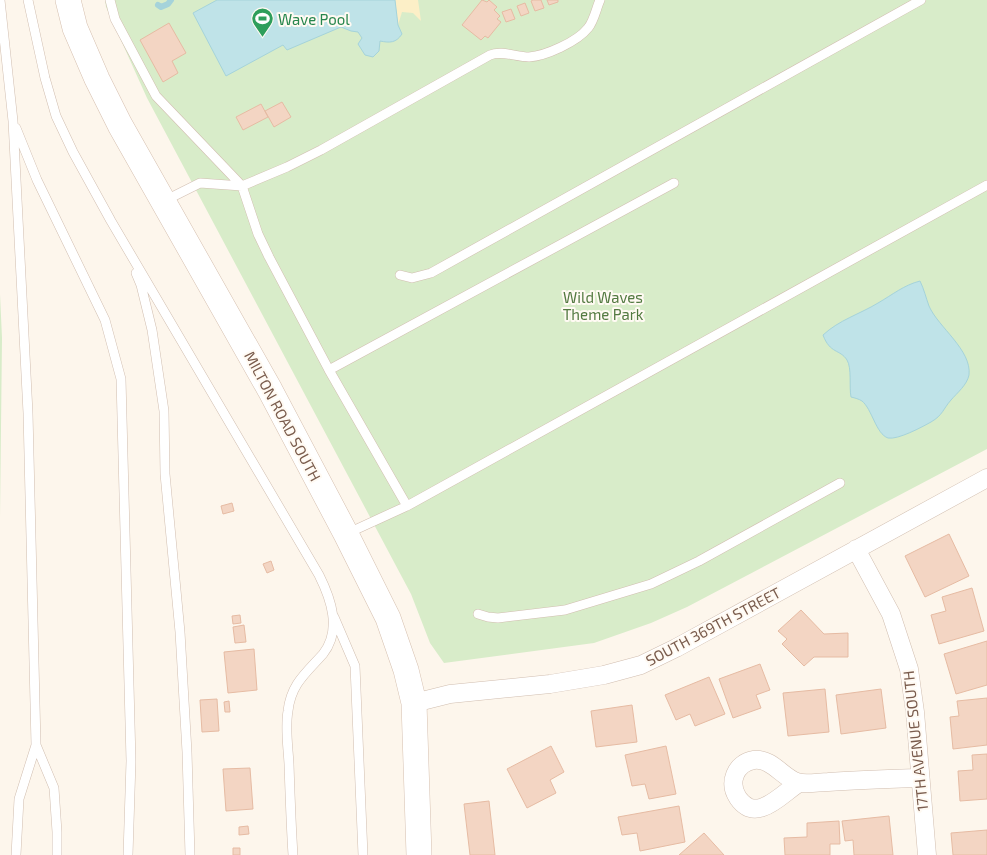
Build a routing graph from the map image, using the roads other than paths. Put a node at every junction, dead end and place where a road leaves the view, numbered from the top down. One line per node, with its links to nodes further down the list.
1 (0, 0): 7 (lane)
2 (28, 0): 12 (lane)
3 (68, 0): 11 (street, MILTON ROAD SOUTH)
4 (110, 0): 10 (lane)
5 (600, 0): 10 (lane)
6 (921, 0): 13 (lane)
7 (13, 121): 23 (lane); 28 (lane)
8 (674, 183): 14 (lane)
9 (987, 185): 17 (lane)
10 (242, 186): 11 (lane); 14 (lane)
11 (163, 201): 18 (street, MILTON ROAD SOUTH)
12 (111, 221): 21 (lane); 29 (lane)
13 (400, 275)
14 (329, 370): 17 (lane)
15 (987, 478): 19 (street, SOUTH 369TH STREET)
16 (840, 484): 20 (lane)
17 (407, 506): 18 (lane)
18 (346, 534): 22 (street, MILTON ROAD SOUTH)
19 (856, 549): 22 (street, SOUTH 369TH STREET); 24 (street, 17TH AVENUE SOUTH)
20 (478, 614)
21 (333, 616): 30 (lane); 31 (lane)
22 (414, 703): 32 (street, MILTON ROAD SOUTH)
23 (36, 745): 26 (lane); 27 (lane)
24 (919, 778): 25 (street); 33 (street, 17TH AVENUE SOUTH)
25 (799, 783)
26 (16, 855)
27 (57, 855)
28 (128, 855)
29 (190, 855)
30 (293, 855)
31 (363, 855)
32 (419, 855)
33 (926, 855)

